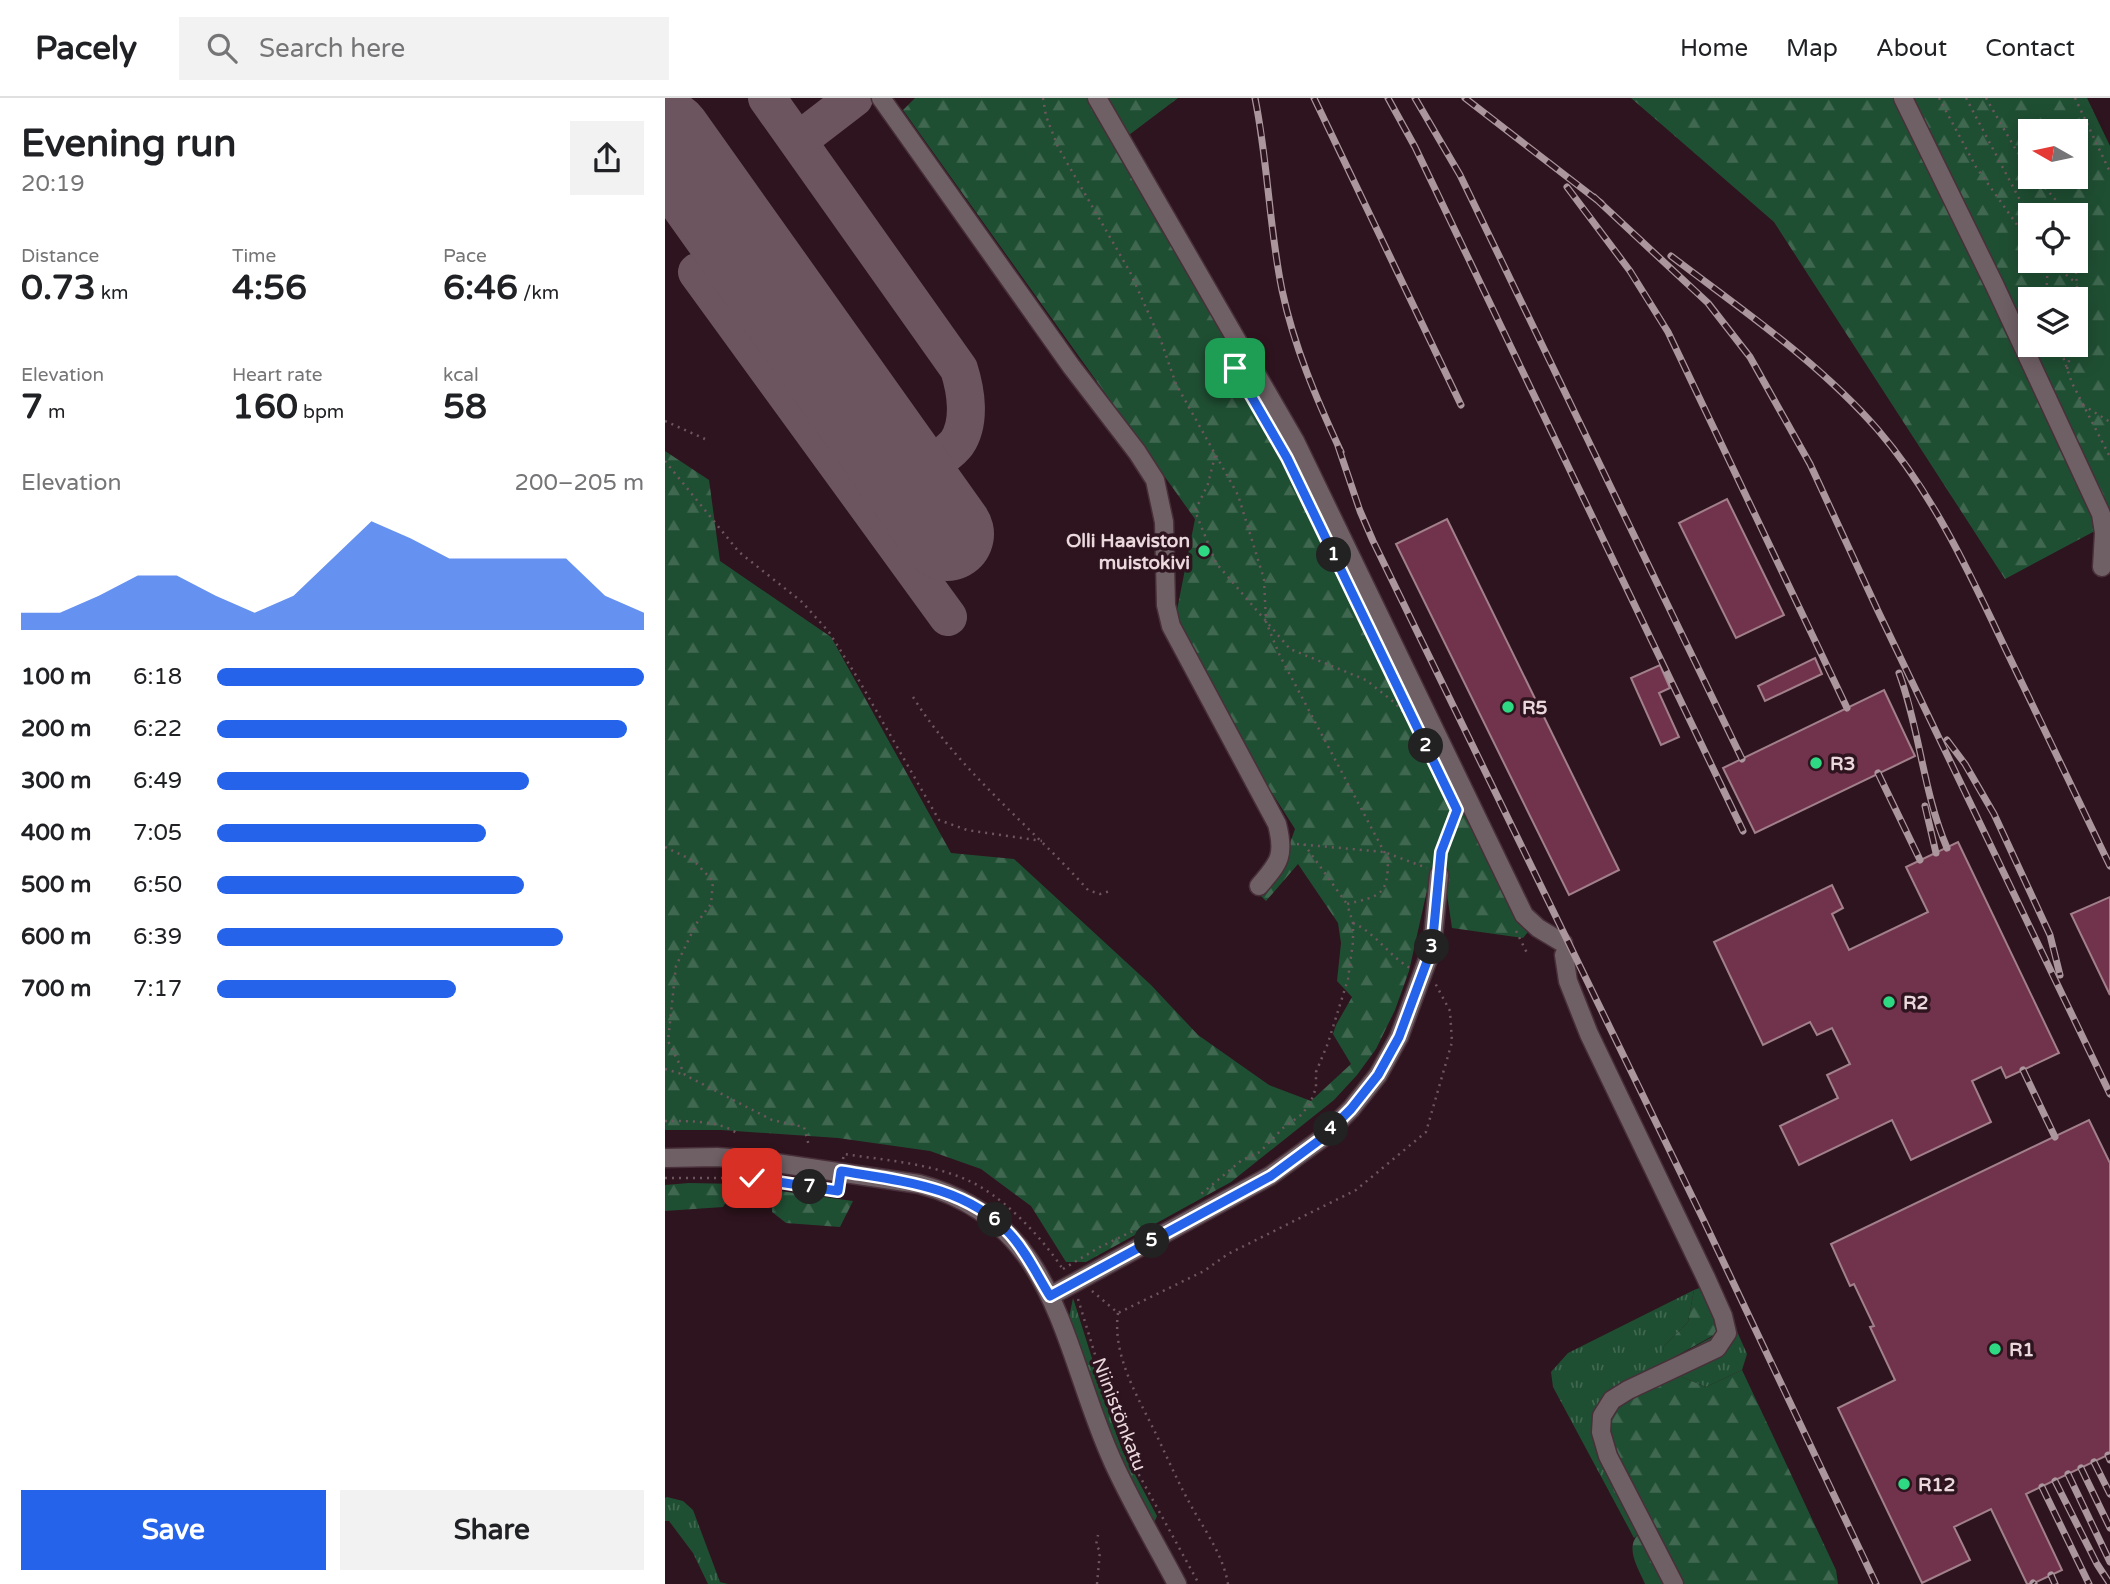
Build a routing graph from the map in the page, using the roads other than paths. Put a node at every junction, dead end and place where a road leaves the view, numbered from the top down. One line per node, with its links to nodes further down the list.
1 (880, 98): 6 (street)
2 (1097, 98): 10 (street)
3 (1903, 98): 4 (street)
4 (2102, 567)
5 (1439, 875): 8 (street)
6 (1259, 886)
7 (665, 1158): 8 (street, Niinistönkatu)
8 (1050, 1296): 9 (street, Niinistönkatu)
9 (1177, 1584)
10 (1674, 1584)

